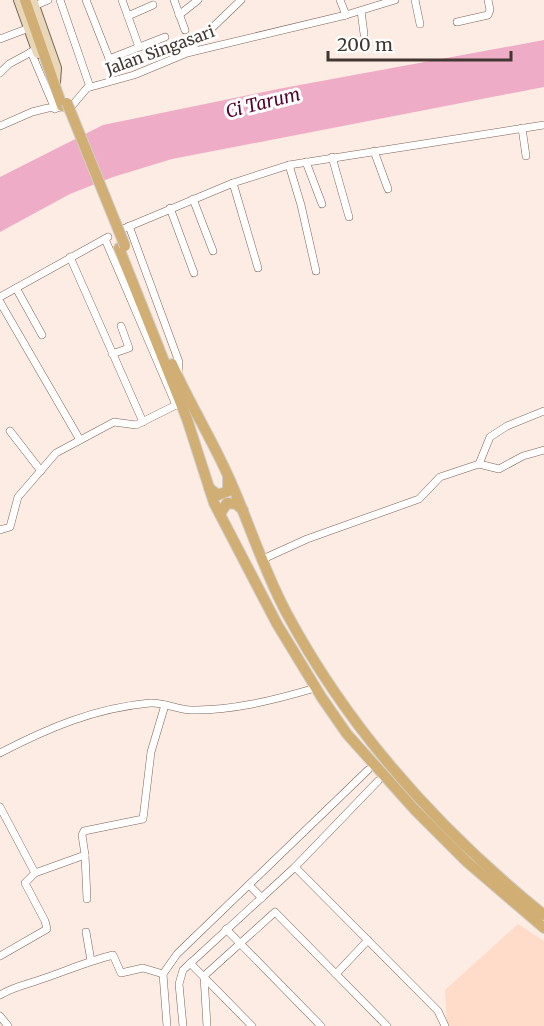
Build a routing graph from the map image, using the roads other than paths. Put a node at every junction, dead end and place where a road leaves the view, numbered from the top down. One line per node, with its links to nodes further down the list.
1 (19, 0): 21 (main road)
2 (48, 0): 13 (street)
3 (60, 0): 33 (street)
4 (86, 0): 29 (street)
5 (122, 0): 18 (street)
6 (174, 0): 16 (street)
7 (198, 0): 16 (street)
8 (241, 0): 28 (street)
9 (340, 0): 17 (street)
10 (395, 0): 15 (street, Jalan Singasari)
11 (415, 0): 20 (street)
12 (488, 0): 19 (street)
13 (30, 2): 27 (main road); 32 (main road)
14 (153, 5): 18 (street)
15 (361, 11): 17 (street, Jalan Singasari); 23 (street)
16 (179, 15): 22 (street)
17 (346, 15): 28 (street, Jalan Singasari)
18 (128, 16): 26 (street)
19 (457, 22)
20 (420, 24)
21 (29, 28): 25 (street); 27 (main road)
22 (185, 30)
23 (364, 34)
24 (165, 37): 26 (street)
25 (0, 39)
26 (140, 47): 29 (street)
27 (37, 51): 31 (street); 32 (main road); 34 (street)
28 (187, 53): 33 (street, Jalan Singasari)
29 (109, 58): 30 (street)
30 (114, 71)
31 (0, 73)
32 (55, 82): 34 (main road)
33 (90, 87): 34 (street, Jalan Singasari)
34 (59, 105): 36 (street, Jalan Singasari); 49 (main road, bridge)
35 (544, 125): 37 (street)
36 (0, 126)
37 (522, 128): 38 (street); 39 (street)
38 (374, 151): 40 (street); 44 (street)
39 (526, 156)
40 (332, 157): 41 (street); 48 (street)
41 (306, 162): 42 (street); 46 (street)
42 (289, 165): 43 (street); 53 (street)
43 (233, 183): 45 (street); 52 (street)
44 (388, 189)
45 (193, 199): 47 (street); 50 (street)
46 (322, 204)
47 (170, 208): 54 (street); 61 (street)
48 (349, 218)
49 (122, 247): 61 (main road); 62 (main road)
50 (213, 251)
51 (70, 257): 55 (street); 60 (street); 62 (street)
52 (258, 268)
53 (316, 271)
54 (194, 273)
55 (16, 288): 56 (street); 59 (street)
56 (0, 297)
57 (0, 302): 66 (street)
58 (121, 326): 60 (street)
59 (42, 335)
60 (112, 354): 64 (street)
61 (178, 377): 70 (main road)
62 (178, 404): 64 (street); 71 (main road)
63 (544, 411): 68 (street)
64 (143, 422): 66 (street)
65 (9, 431): 69 (street)
66 (80, 440): 69 (street)
67 (544, 450): 68 (street)
68 (478, 464): 75 (street)
69 (41, 471): 74 (street)
70 (228, 475): 71 (main road); 72 (main road)
71 (208, 487): 73 (main road)
72 (243, 510): 73 (main road); 75 (main road)
73 (220, 514): 89 (main road)
74 (0, 530)
75 (262, 559): 88 (main road)
76 (312, 689): 77 (street)
77 (165, 705): 78 (street); 82 (street)
78 (0, 753)
79 (368, 770): 85 (street)
80 (378, 781): 83 (street)
81 (0, 807): 84 (street)
82 (85, 855): 84 (street); 87 (street)
83 (295, 867): 86 (street); 92 (street)
84 (35, 873): 94 (street)
85 (249, 885): 86 (street); 97 (street)
86 (261, 898): 90 (street)
87 (87, 899)
88 (544, 915)
89 (544, 928)
90 (226, 929): 93 (street); 96 (street)
91 (86, 932): 95 (street)
92 (368, 940): 98 (street); 109 (street)
93 (240, 944): 98 (street); 99 (street); 107 (street)
94 (0, 956)
95 (91, 961): 97 (street); 100 (street)
96 (190, 963): 99 (street); 104 (street)
97 (163, 974): 103 (street)
98 (336, 974): 108 (street)
99 (204, 976): 105 (street); 106 (street)
100 (0, 995)
101 (0, 1016): 102 (street)
102 (8, 1026)
103 (167, 1026)
104 (183, 1026)
105 (207, 1026)
106 (252, 1026)
107 (321, 1026)
108 (387, 1026)
109 (445, 1026)

